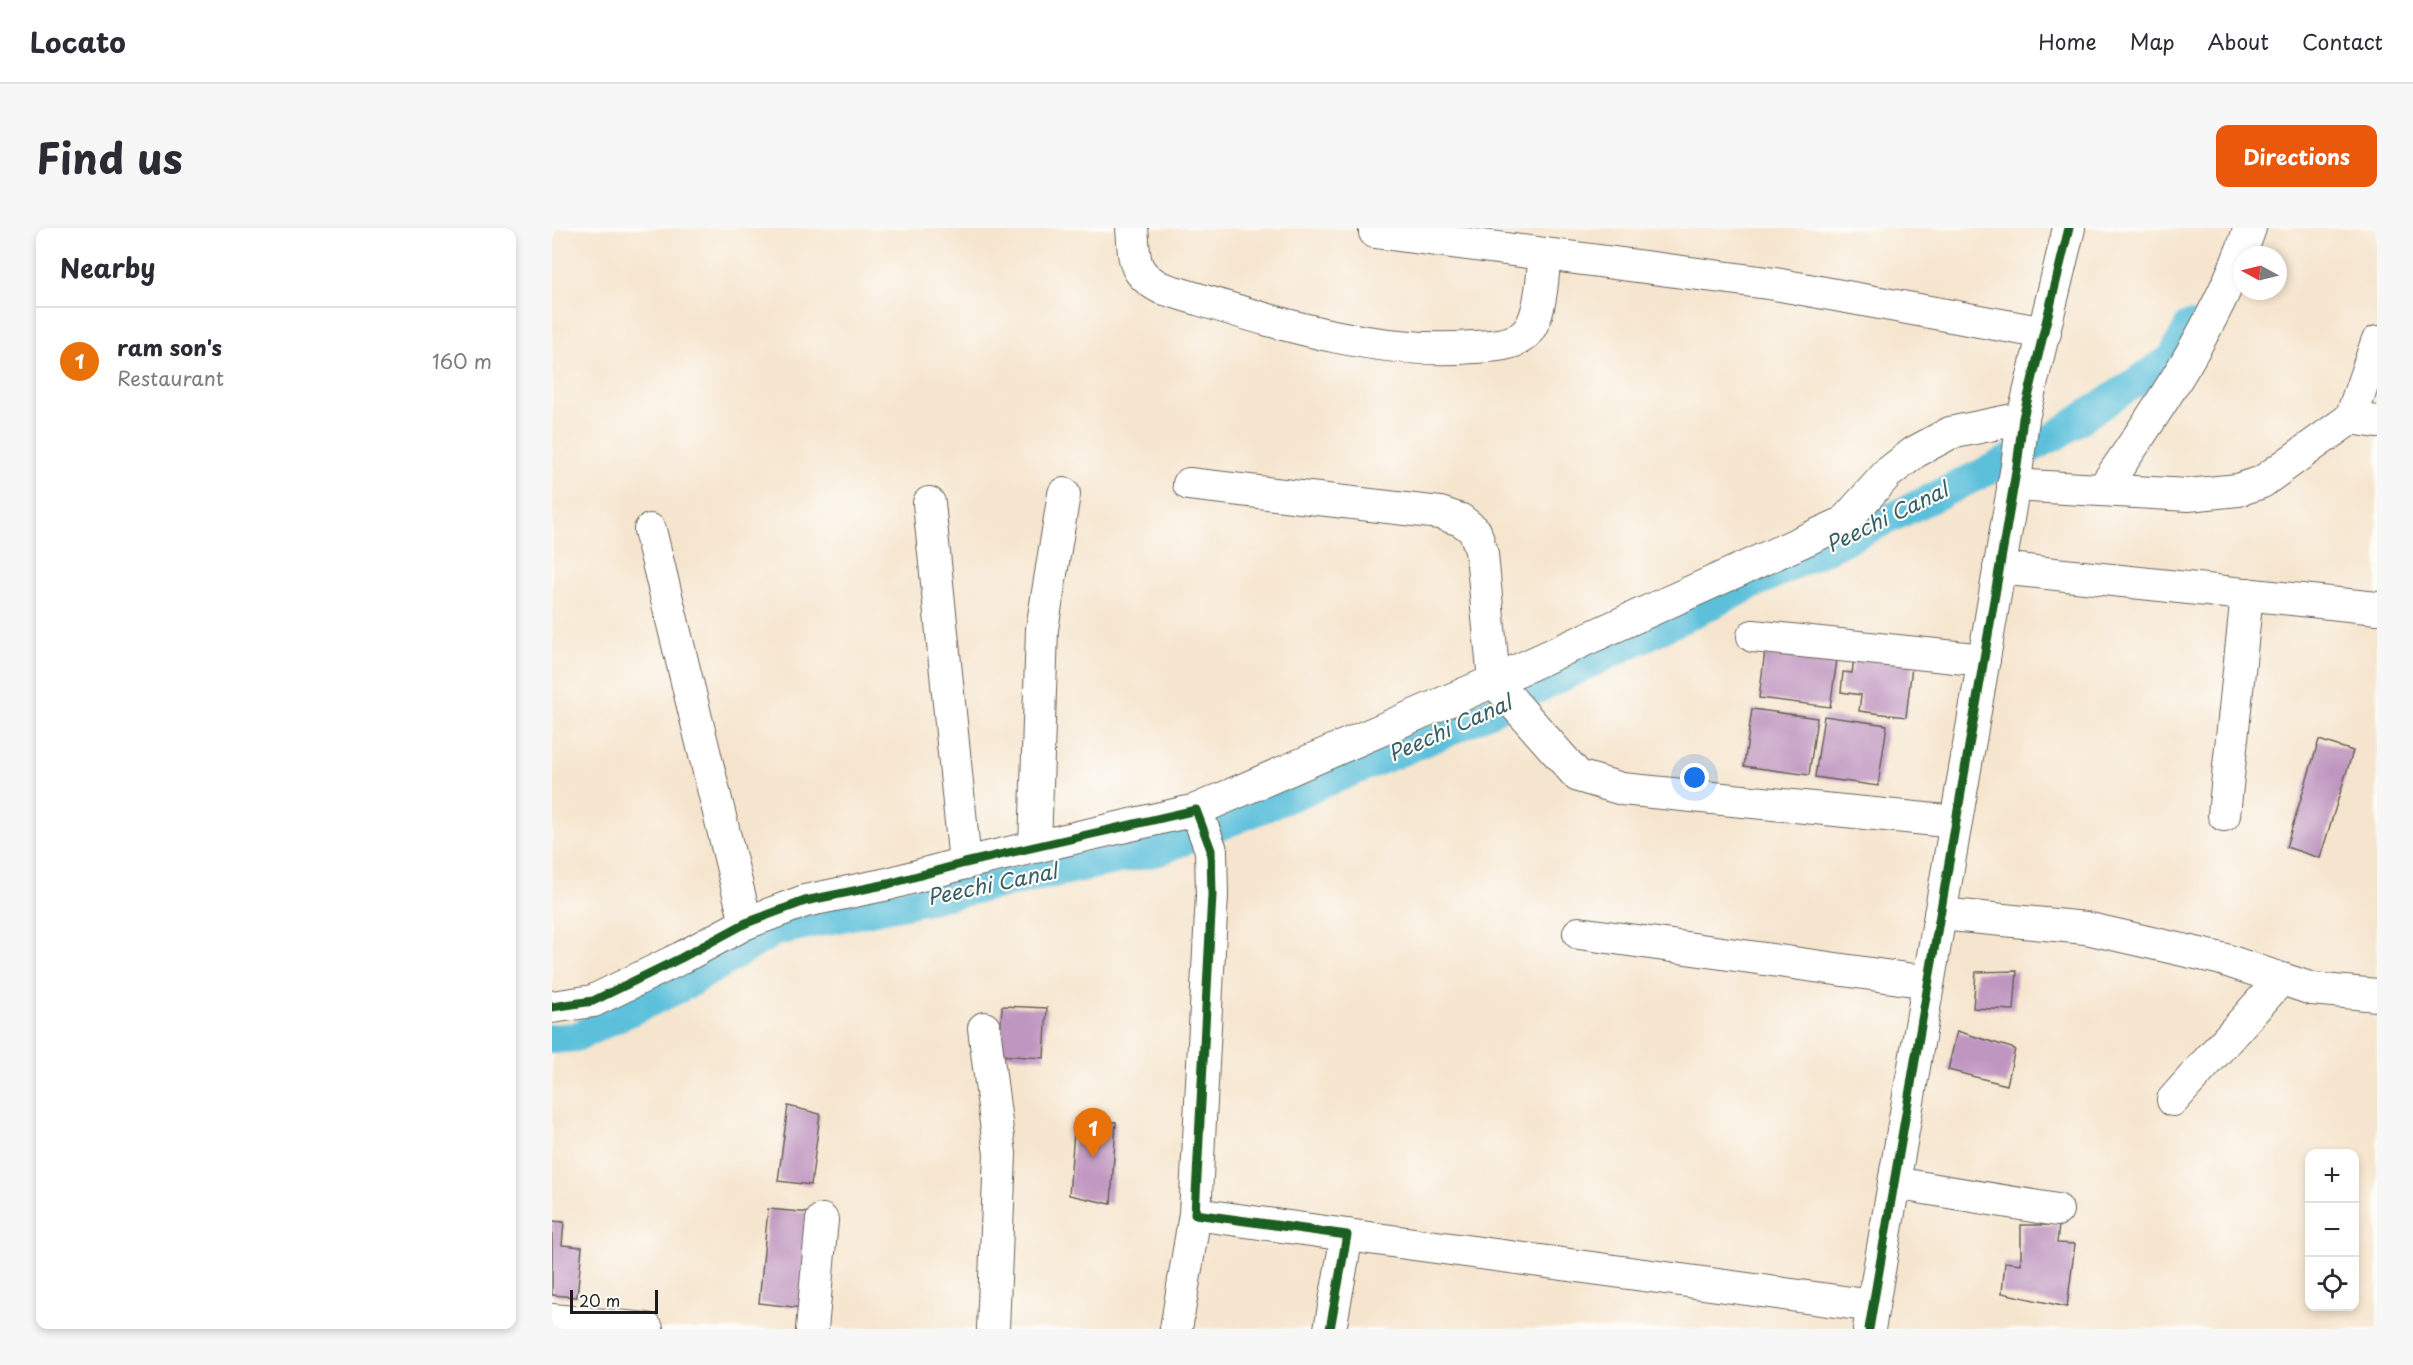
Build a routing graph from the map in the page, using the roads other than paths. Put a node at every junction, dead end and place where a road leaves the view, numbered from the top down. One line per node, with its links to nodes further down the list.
1 (1132, 228): 5 (street)
2 (2069, 228): 6 (street)
3 (2250, 228): 11 (street)
4 (1375, 232): 5 (street)
5 (1545, 254): 6 (street)
6 (2045, 333): 9 (street)
7 (2377, 342): 8 (street)
8 (2364, 420): 11 (street)
9 (2018, 452): 11 (street); 15 (street); 20 (street)
10 (1189, 484): 20 (street)
11 (2103, 489)
12 (1064, 494): 24 (street)
13 (929, 502): 25 (street)
14 (650, 530): 27 (street)
15 (1999, 568): 16 (street); 19 (street)
16 (2247, 594): 17 (street); 22 (street)
17 (2377, 608)
18 (1753, 636): 19 (street)
19 (1984, 660): 23 (street)
20 (1494, 681): 21 (street); 23 (street)
21 (1198, 815): 24 (street); 37 (street)
22 (2224, 815)
23 (1956, 822): 26 (street)
24 (1035, 847): 25 (street)
25 (964, 863): 27 (street)
26 (1940, 914): 29 (street); 30 (street)
27 (746, 923): 32 (street)
28 (1579, 933): 30 (street)
29 (2281, 979): 31 (street); 34 (street)
30 (1928, 982): 35 (street)
31 (2377, 995)
32 (552, 1007)
33 (984, 1028): 44 (street)
34 (2173, 1100)
35 (1894, 1183): 36 (street); 40 (street)
36 (2057, 1210)
37 (1195, 1214): 39 (street); 45 (street)
38 (822, 1220): 43 (street)
39 (1347, 1234): 40 (street); 46 (street)
40 (1871, 1317)
41 (552, 1320): 42 (street)
42 (648, 1329)
43 (812, 1329)
44 (993, 1329)
45 (1176, 1329)
46 (1330, 1329)

